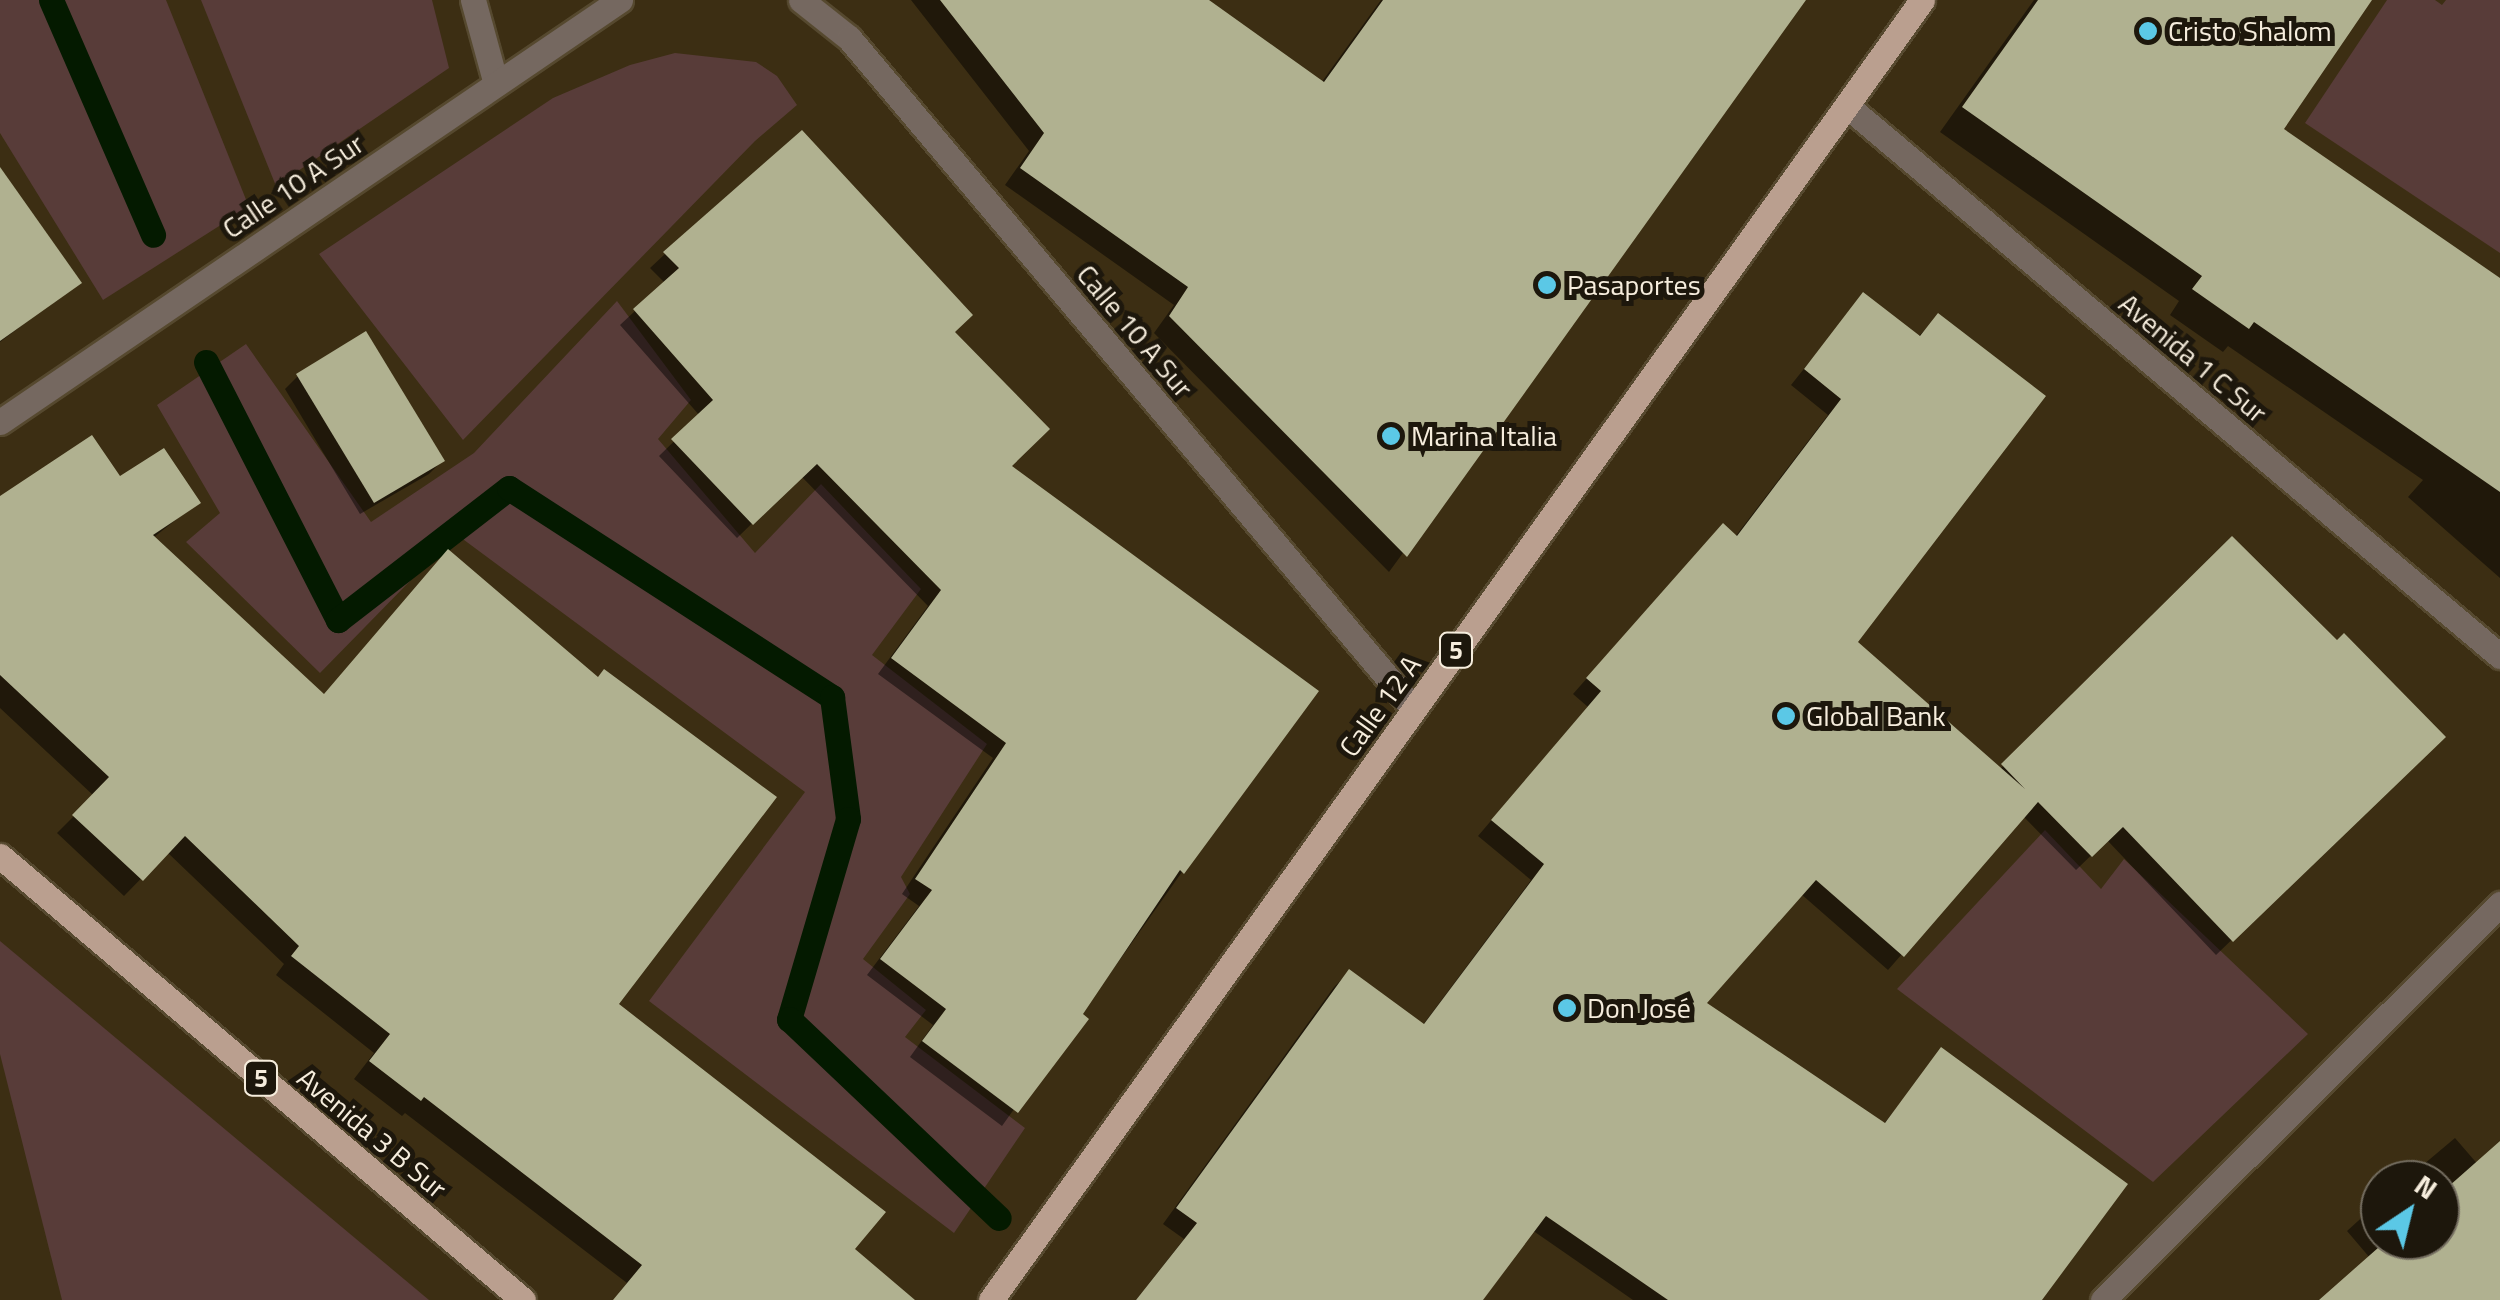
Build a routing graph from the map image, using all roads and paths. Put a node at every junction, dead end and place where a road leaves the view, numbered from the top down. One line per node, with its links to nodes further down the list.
1 (473, 0): 5 (street)
2 (620, 0): 5 (street, Calle 10 A Sur)
3 (802, 0): 9 (street, Calle 10 A Sur)
4 (1922, 0): 6 (main road, Calle 12 A / 5)
5 (496, 84): 7 (street, Calle 10 A Sur)
6 (1847, 106): 8 (street, Avenida 1 C Sur); 9 (main road, Calle 12 A / 5)
7 (0, 422)
8 (2500, 656)
9 (1414, 709): 13 (main road, Calle 12 A / 5)
10 (0, 856): 12 (main road, Avenida 3 B Sur / 5)
11 (2500, 904): 14 (street)
12 (522, 1300)
13 (991, 1300)
14 (2103, 1300)

